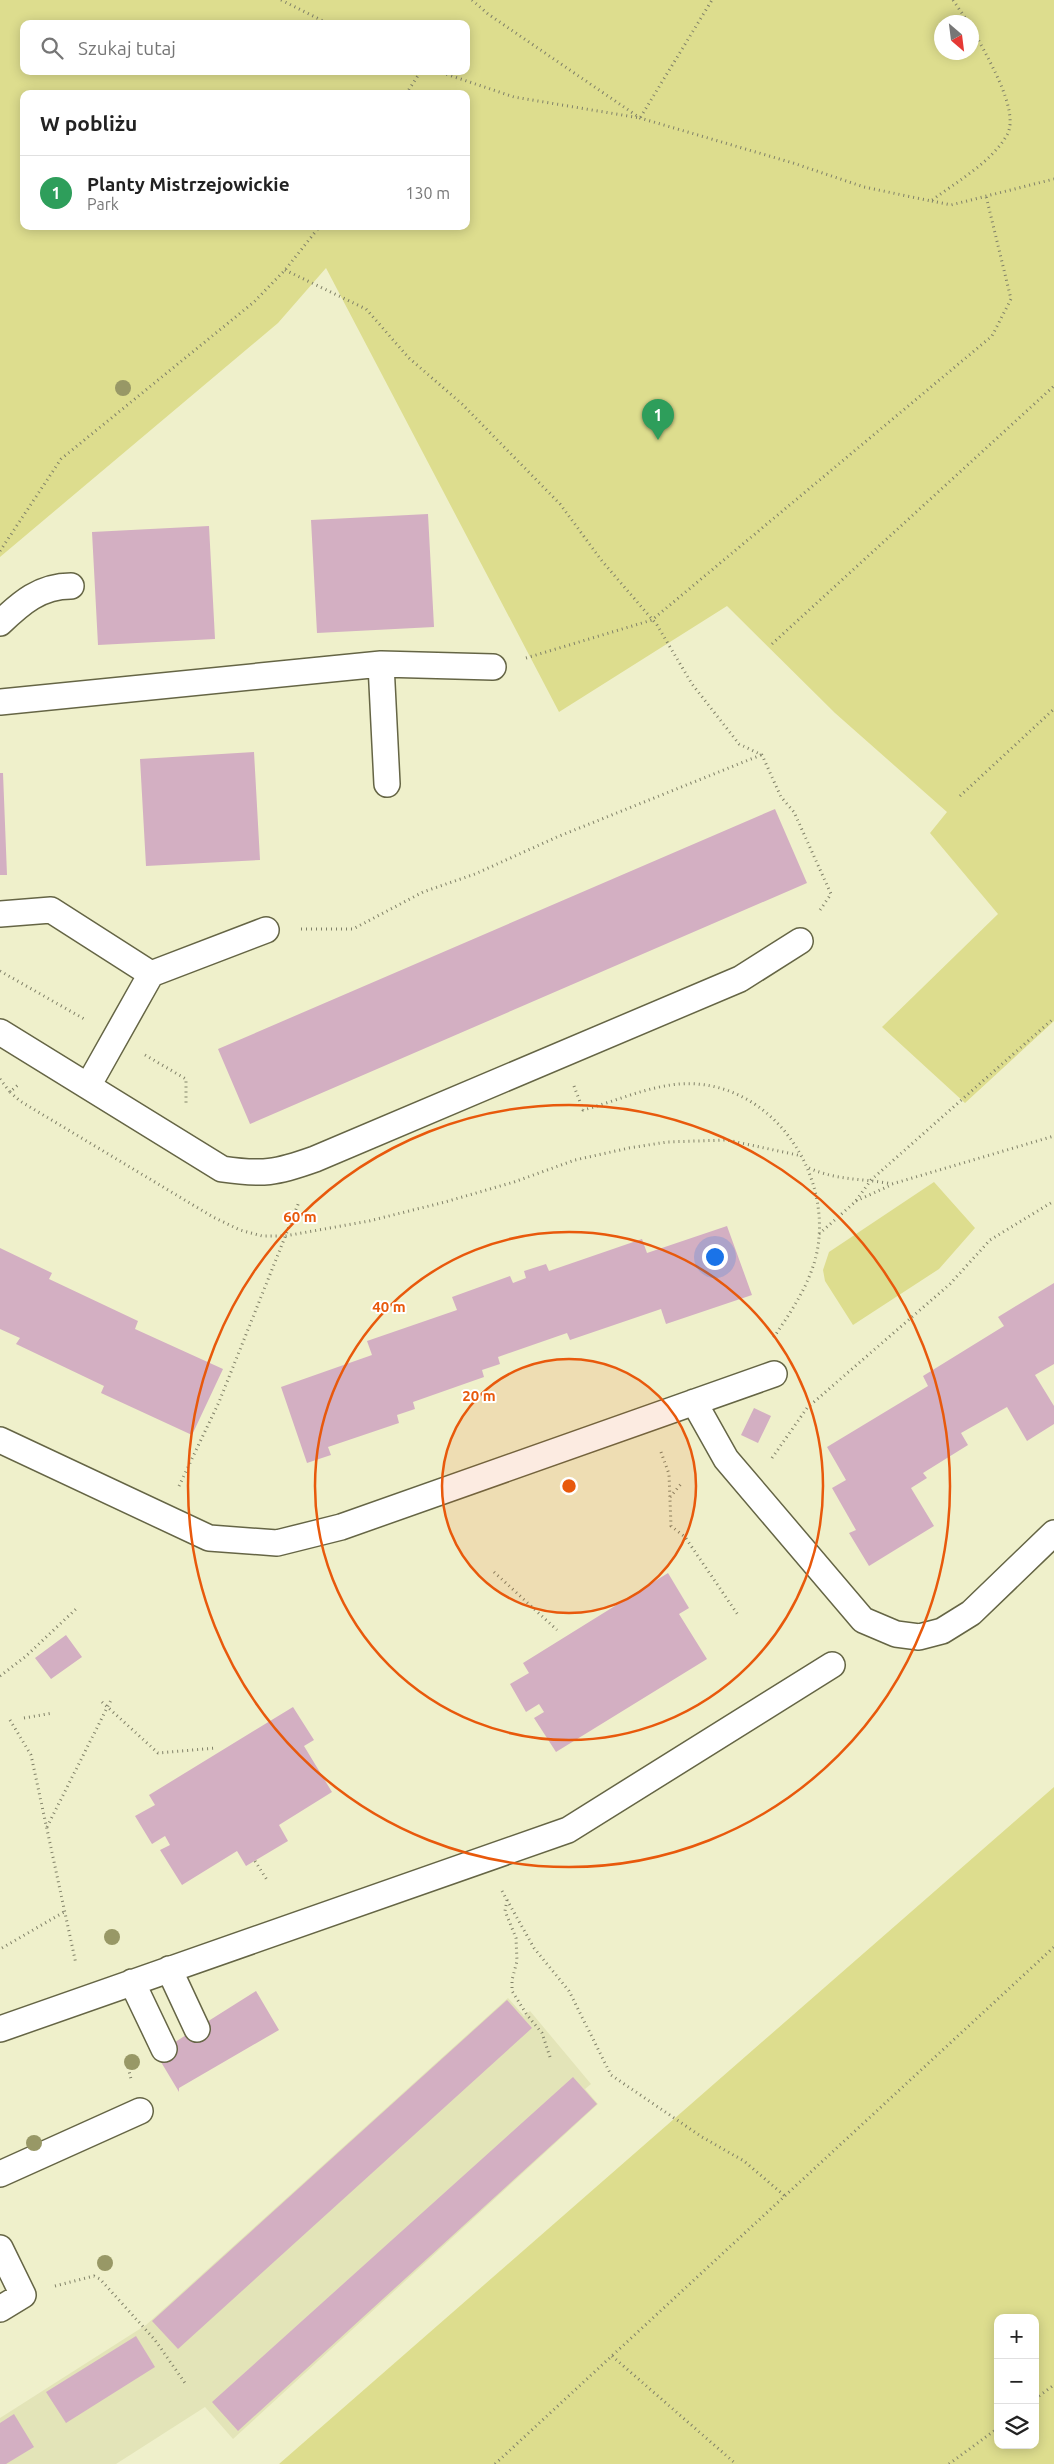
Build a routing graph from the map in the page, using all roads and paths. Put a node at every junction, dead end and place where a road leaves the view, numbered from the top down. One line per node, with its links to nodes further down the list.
1 (281, 0): 6 (path)
2 (472, 0): 11 (path)
3 (712, 0): 11 (path)
4 (953, 0): 5 (path)
5 (963, 15)
6 (320, 20)
7 (979, 41): 14 (path)
8 (418, 75): 10 (path)
9 (449, 75): 11 (path)
10 (409, 90)
11 (640, 118): 14 (path)
12 (1054, 178): 13 (path)
13 (986, 196): 14 (path); 20 (path)
14 (931, 201)
15 (317, 230): 16 (path)
16 (286, 270): 18 (path); 20 (path)
17 (1054, 386): 22 (path)
18 (0, 551)
19 (71, 586): 21 (lane)
20 (652, 620): 24 (path); 27 (path)
21 (0, 623)
22 (772, 644)
23 (381, 664): 24 (lane); 25 (lane); 28 (lane)
24 (493, 667)
25 (0, 702)
26 (1054, 710): 29 (path)
27 (762, 755): 31 (path); 32 (path)
28 (387, 784)
29 (960, 796)
30 (0, 914): 34 (lane)
31 (266, 930): 34 (lane)
32 (800, 941): 39 (lane)
33 (0, 971): 37 (path)
34 (151, 974): 37 (lane)
35 (1054, 1018): 47 (path)
36 (0, 1032): 39 (lane)
37 (116, 1038): 39 (lane); 43 (path)
38 (0, 1079): 41 (path)
39 (88, 1086)
40 (14, 1088): 41 (path)
41 (10, 1092): 53 (path)
42 (592, 1107): 45 (path)
43 (191, 1112)
44 (1054, 1136): 48 (path)
45 (802, 1156): 46 (path); 53 (path)
46 (808, 1167): 47 (path); 52 (path)
47 (871, 1180): 48 (path); 51 (path)
48 (892, 1184): 51 (path)
49 (300, 1197): 53 (path)
50 (1054, 1201): 59 (path)
51 (855, 1202): 52 (path)
52 (819, 1234): 54 (path)
53 (285, 1236): 60 (path)
54 (774, 1374): 55 (lane)
55 (694, 1402): 56 (lane); 59 (lane)
56 (0, 1440)
57 (660, 1449): 61 (path)
58 (681, 1484): 61 (path)
59 (750, 1489): 62 (lane)
60 (177, 1491)
61 (670, 1498): 65 (path)
62 (1054, 1533)
63 (494, 1572): 66 (path)
64 (76, 1609): 68 (path)
65 (738, 1615)
66 (557, 1630)
67 (832, 1665): 77 (lane)
68 (0, 1676)
69 (112, 1698): 71 (path)
70 (102, 1702): 71 (path)
71 (107, 1707): 75 (path); 76 (path)
72 (53, 1713): 73 (path)
73 (24, 1718)
74 (10, 1720): 76 (path)
75 (216, 1748)
76 (46, 1828): 81 (path)
77 (485, 1860): 80 (path); 85 (lane)
78 (255, 1861): 79 (path)
79 (268, 1880)
80 (507, 1900): 90 (path); 93 (path)
81 (65, 1912): 83 (path); 84 (path)
82 (1054, 1947): 93 (path)
83 (2, 1948)
84 (76, 1964)
85 (169, 1969): 86 (lane); 88 (lane)
86 (132, 1982): 87 (lane); 89 (lane)
87 (0, 2029)
88 (197, 2029)
89 (164, 2049)
90 (550, 2057)
91 (140, 2111): 92 (lane)
92 (0, 2174)
93 (785, 2196): 97 (path)
94 (0, 2248): 96 (lane)
95 (87, 2278): 98 (path)
96 (0, 2309)
97 (612, 2356): 102 (path); 103 (path)
98 (185, 2383)
99 (1054, 2384): 100 (path)
100 (1039, 2396)
101 (994, 2431): 104 (path)
102 (495, 2464)
103 (736, 2464)
104 (949, 2464)

